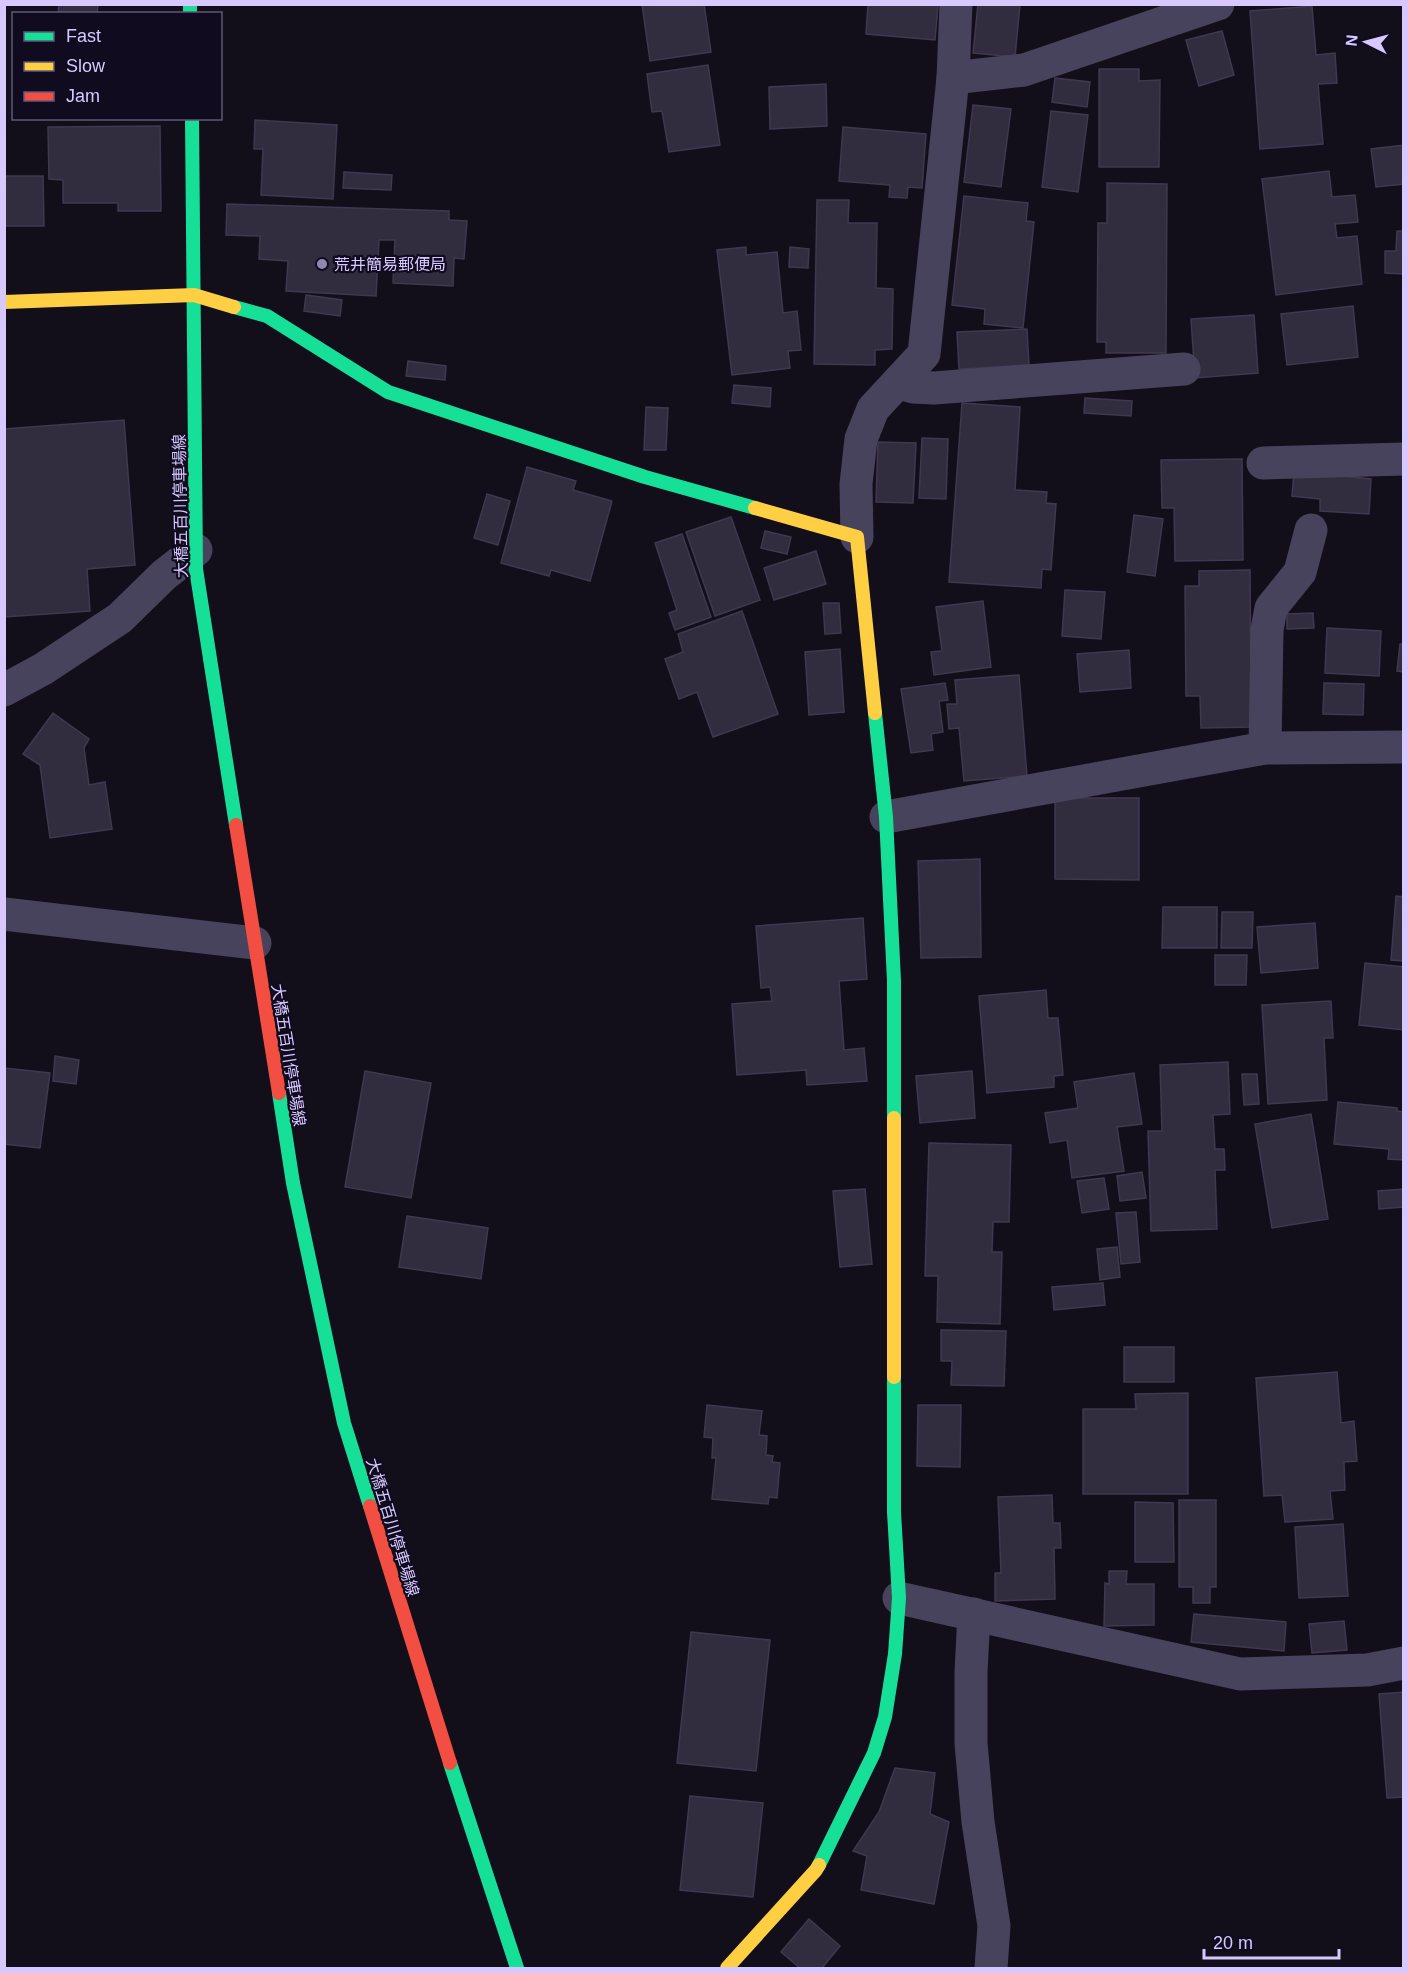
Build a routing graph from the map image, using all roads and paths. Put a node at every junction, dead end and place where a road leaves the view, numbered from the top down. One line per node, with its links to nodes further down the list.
1 (956, 4): 3 (street)
2 (1218, 4): 3 (street)
3 (953, 78): 8 (street)
4 (192, 120): 5 (street, 大橋五百川停車場線)
5 (194, 296): 6 (street); 12 (street); 13 (street, 大橋五百川停車場線)
6 (4, 302)
7 (1184, 369): 8 (street)
8 (899, 383): 12 (street)
9 (1404, 459): 10 (street)
10 (1263, 463)
11 (1311, 530): 16 (street)
12 (857, 537): 17 (street)
13 (196, 550): 14 (street); 19 (street, 大橋五百川停車場線)
14 (4, 690)
15 (1404, 747): 16 (street)
16 (1265, 748): 17 (street)
17 (886, 818): 20 (street)
18 (4, 915): 19 (street)
19 (255, 944): 23 (street, 大橋五百川停車場線)
20 (899, 1598): 21 (street); 24 (street)
21 (974, 1614): 22 (street); 25 (street)
22 (1404, 1664)
23 (517, 1968)
24 (727, 1968)
25 (991, 1968)

